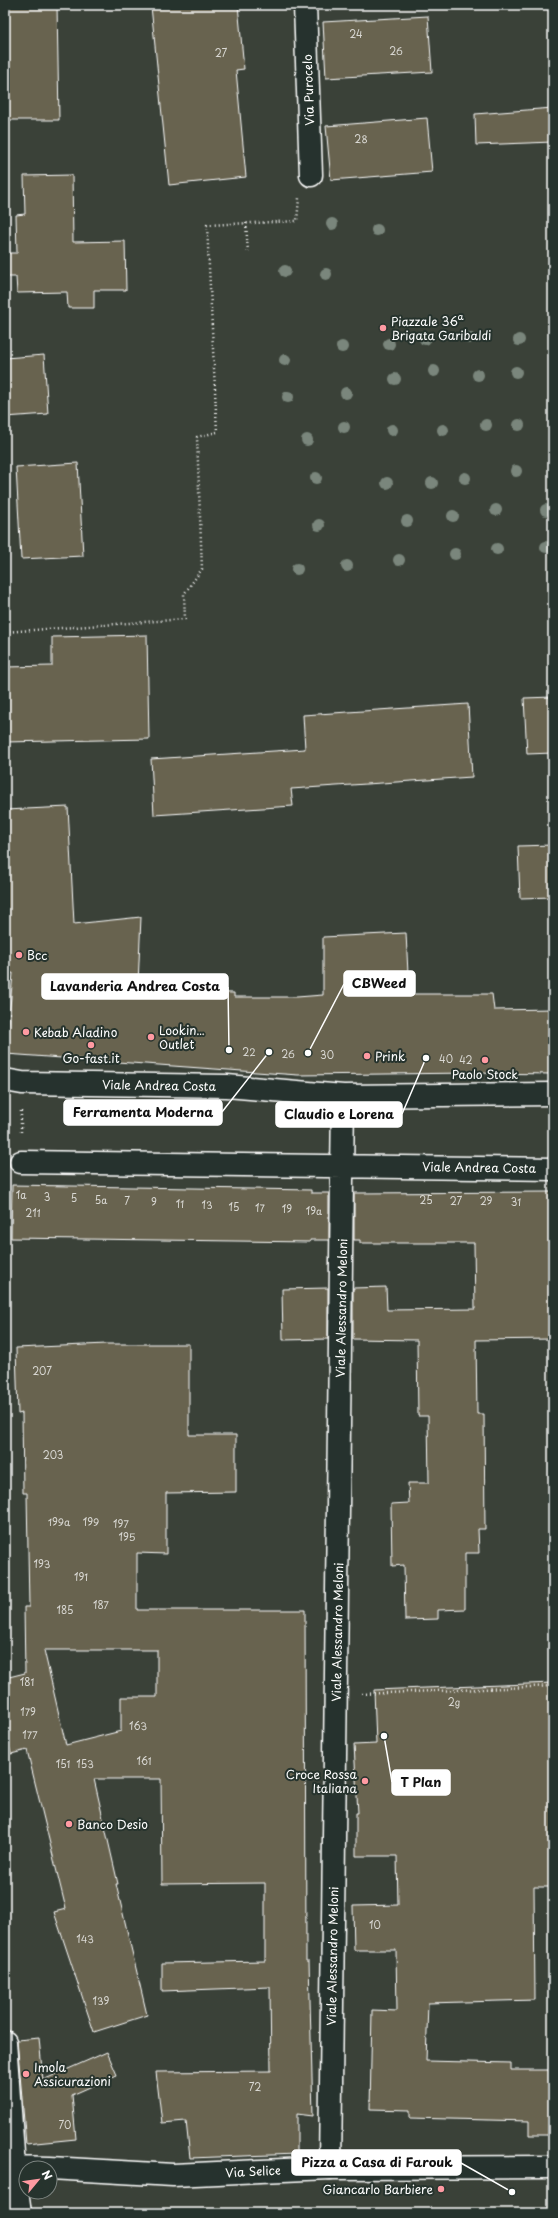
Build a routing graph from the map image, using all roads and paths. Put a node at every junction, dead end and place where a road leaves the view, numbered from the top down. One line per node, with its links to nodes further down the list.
1 (305, 5): 2 (street, Via Purocelo)
2 (311, 175): 3 (path)
3 (246, 223): 4 (path); 5 (path)
4 (248, 252)
5 (5, 632)
6 (5, 1080): 8 (street, Viale Andrea Costa)
7 (553, 1094): 8 (street, Viale Andrea Costa)
8 (343, 1096): 10 (street, Viale Alessandro Meloni)
9 (21, 1162): 10 (street, Viale Andrea Costa)
10 (343, 1165): 11 (street, Viale Andrea Costa); 18 (street, Viale Alessandro Meloni)
11 (553, 1169)
12 (553, 1686): 13 (path)
13 (374, 1694)
14 (5, 2042): 16 (street)
15 (553, 2166): 18 (street, Via Selice)
16 (10, 2168): 19 (street)
17 (58, 2168): 18 (street, Via Selice)
18 (330, 2168)
19 (20, 2213)

